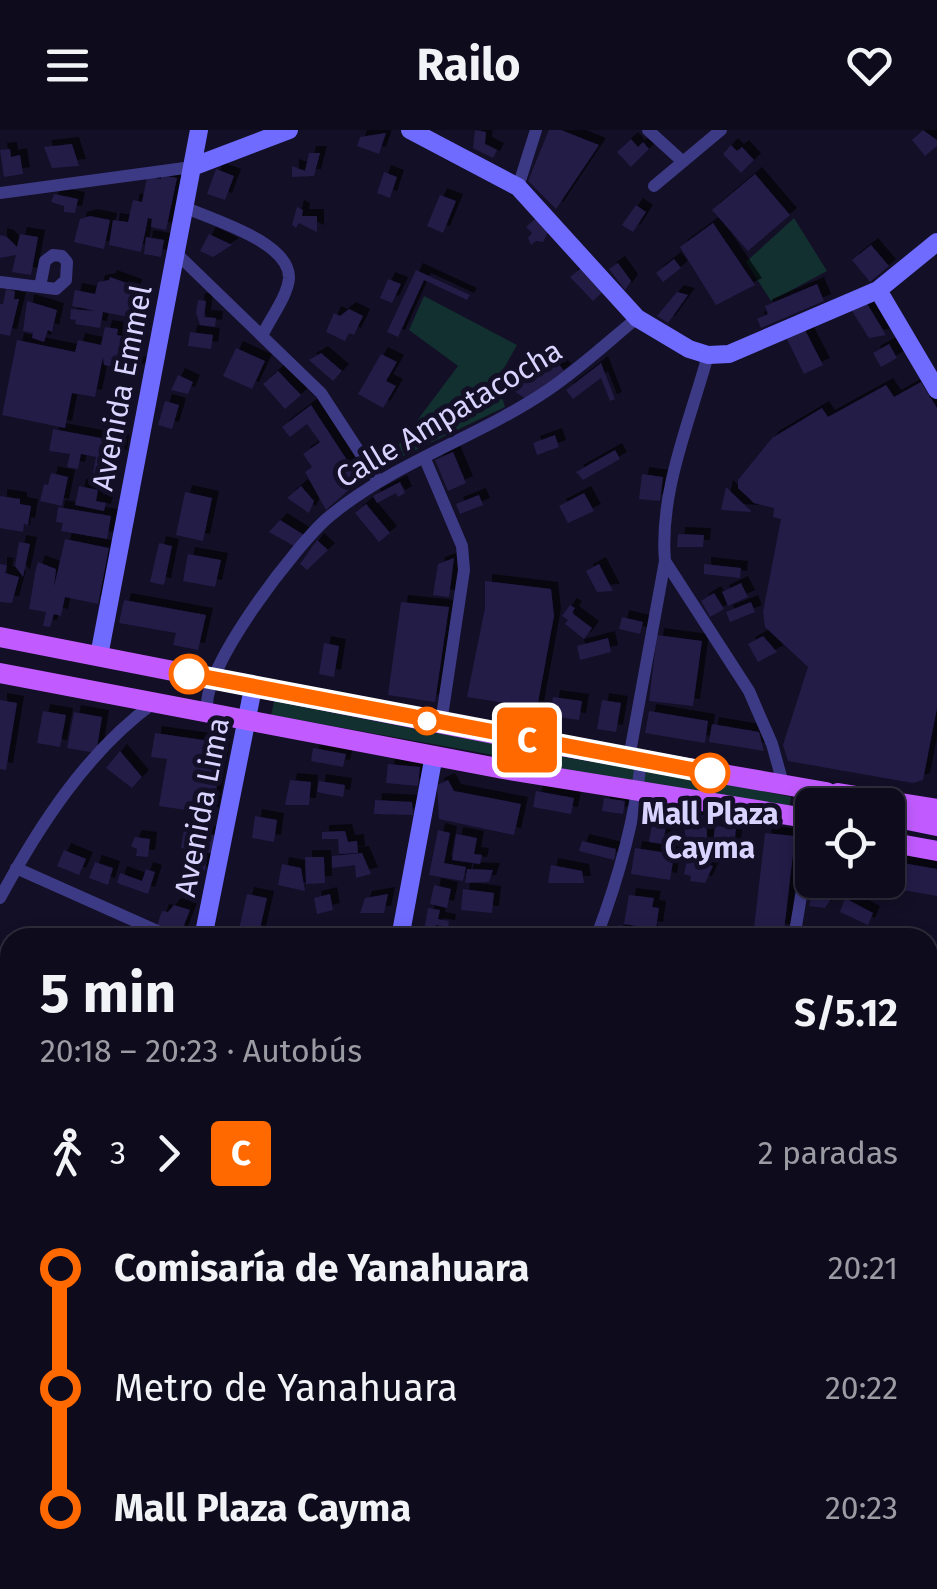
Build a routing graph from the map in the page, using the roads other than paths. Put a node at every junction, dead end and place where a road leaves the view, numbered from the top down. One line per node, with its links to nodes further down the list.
1 (199, 130): 8 (street, Avenida Emmel)
2 (288, 130): 8 (street)
3 (410, 130): 10 (street)
4 (536, 130): 10 (street)
5 (648, 130): 7 (street)
6 (721, 130): 7 (street)
7 (682, 161): 9 (street)
8 (192, 168): 11 (street); 12 (street, Avenida Emmel)
9 (654, 186)
10 (518, 187): 18 (street)
11 (0, 192)
12 (184, 207): 14 (street, Avenida Emmel); 19 (street)
13 (937, 242): 17 (street)
14 (176, 253): 19 (street); 26 (street, Avenida Emmel)
15 (0, 282): 16 (street)
16 (40, 287)
17 (878, 290): 20 (street); 21 (street)
18 (637, 318): 20 (street); 22 (street, Calle Ampatacocha)
19 (263, 334): 23 (street)
20 (708, 355): 24 (street)
21 (937, 390)
22 (425, 459): 23 (street, Calle Ampatacocha); 33 (street)
23 (380, 482): 28 (street, Calle Ampatacocha)
24 (665, 562): 36 (street); 38 (street)
25 (0, 637): 26 (main road)
26 (99, 656): 28 (main road)
27 (0, 672): 30 (main road)
28 (212, 679): 29 (main road); 31 (street, Calle Ampatacocha)
29 (253, 688): 32 (street, Avenida Lima); 33 (main road)
30 (154, 702): 31 (main road); 50 (street)
31 (208, 712): 32 (main road)
32 (248, 721): 35 (main road); 54 (street, Avenida Lima)
33 (441, 724): 34 (main road)
34 (509, 737): 36 (main road); 37 (main road)
35 (434, 755): 37 (main road); 55 (street)
36 (635, 759): 38 (main road); 40 (street)
37 (503, 770): 40 (main road)
38 (784, 786): 39 (main road)
39 (798, 788)
40 (638, 790): 43 (main road); 56 (street)
41 (905, 804): 42 (main road)
42 (937, 809)
43 (795, 816)
44 (905, 819): 45 (main road)
45 (937, 826)
46 (905, 834): 47 (main road)
47 (937, 840)
48 (905, 845): 49 (main road)
49 (937, 851)
50 (16, 868): 51 (street); 53 (street)
51 (0, 898)
52 (801, 898): 57 (street)
53 (151, 928)
54 (205, 928)
55 (402, 928)
56 (600, 928)
57 (796, 928)

